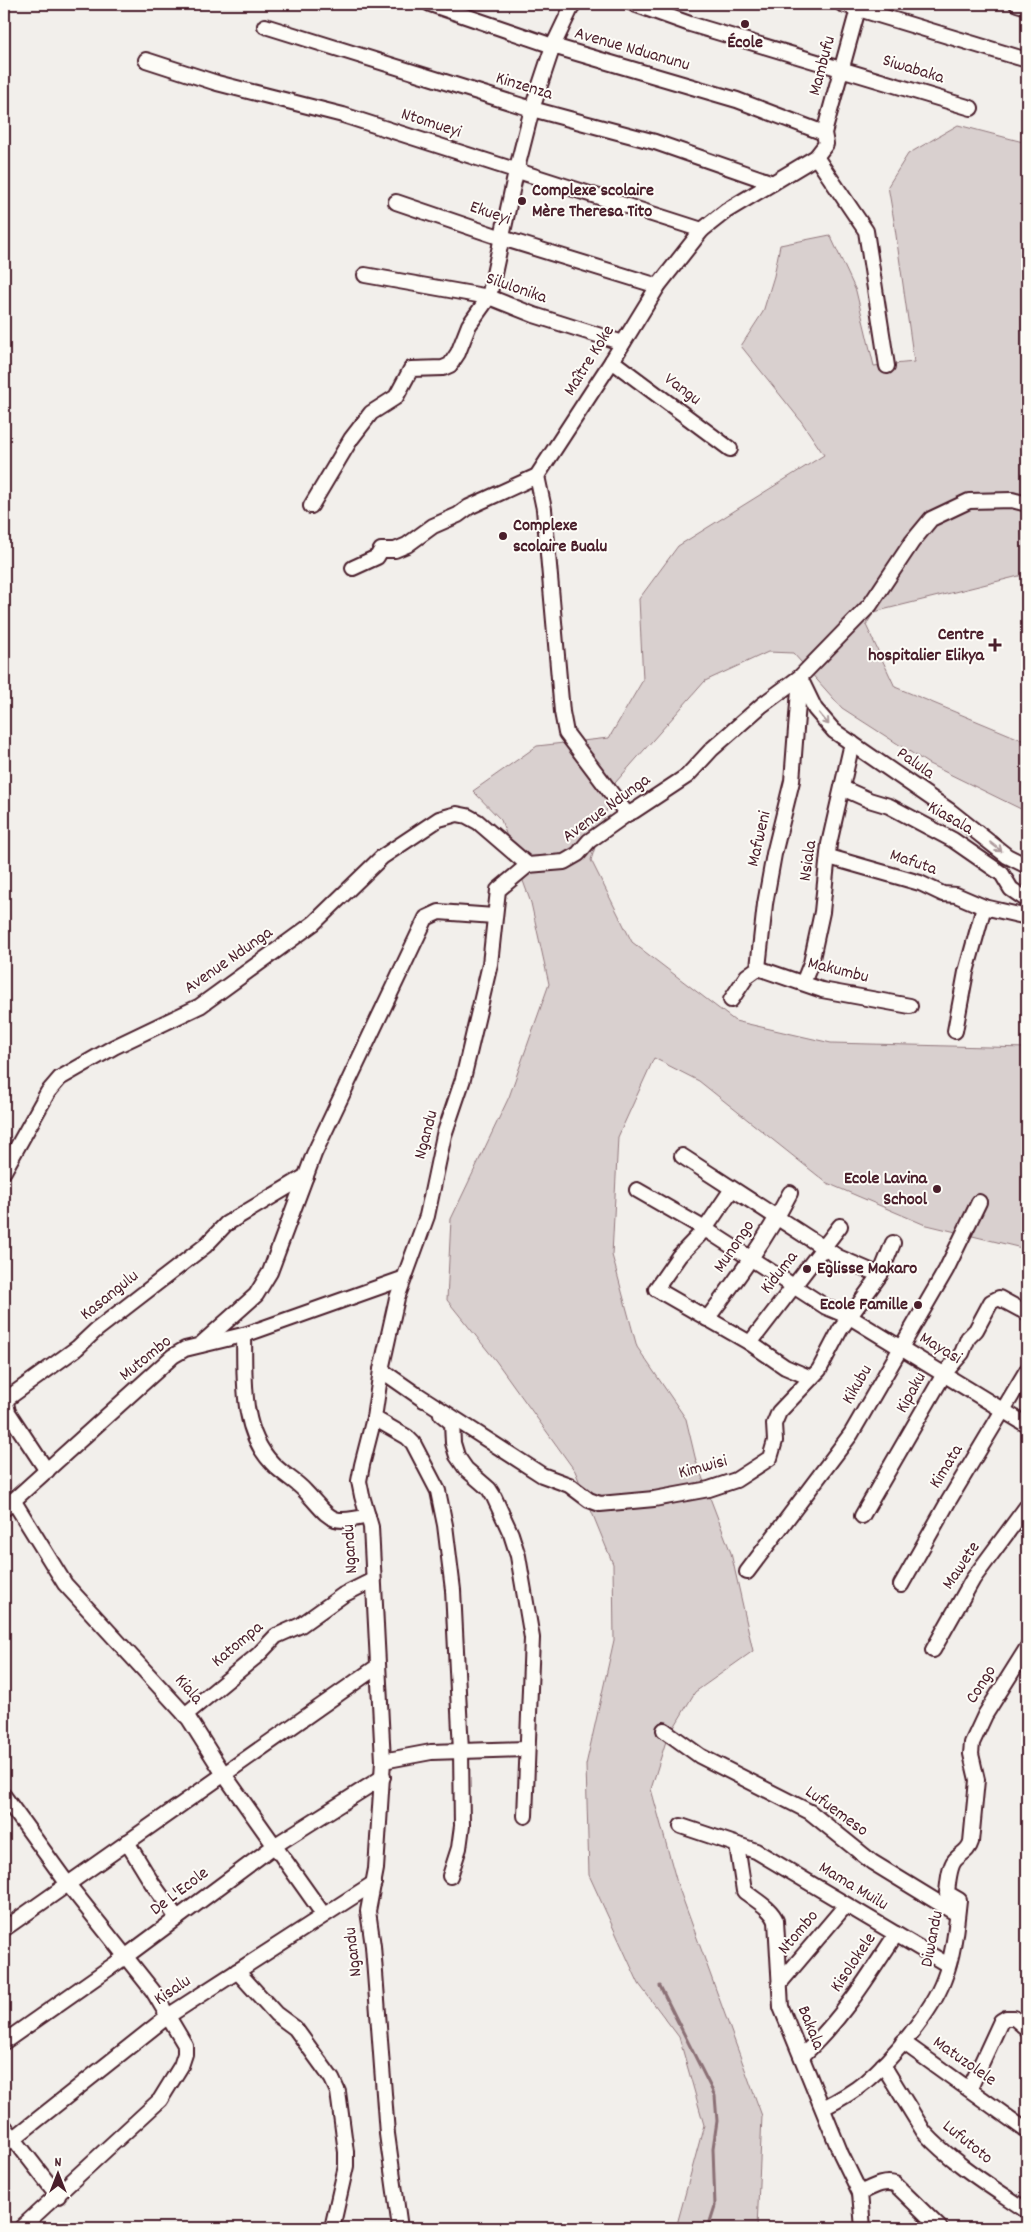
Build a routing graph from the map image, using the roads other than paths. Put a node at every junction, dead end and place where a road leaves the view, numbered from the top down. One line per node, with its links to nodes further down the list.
1 (430, 4): 9 (street, Avenue Nduanunu)
2 (573, 4): 9 (street)
3 (634, 4): 12 (street, Siwabaka)
4 (842, 4): 7 (street)
5 (1017, 4): 6 (street)
6 (1027, 6)
7 (858, 9): 11 (street); 12 (street, Mambufu)
8 (265, 26): 14 (street, Kinzenza)
9 (553, 46): 14 (street); 15 (street, Avenue Nduanunu)
10 (146, 60): 17 (street, Ntomueyi)
11 (1027, 60)
12 (843, 68): 13 (street, Siwabaka); 15 (street, Mambufu)
13 (971, 108)
14 (532, 110): 17 (street); 18 (street, Kinzenza)
15 (824, 133): 16 (street)
16 (816, 157): 18 (street, Maître Koke); 27 (street)
17 (516, 172): 20 (street, Ntomueyi); 21 (street)
18 (773, 183): 20 (street, Maître Koke)
19 (396, 202): 21 (street, Ekueyi)
20 (702, 230): 23 (street, Maître Koke)
21 (502, 238): 23 (street, Ekueyi); 24 (street)
22 (365, 275): 24 (street, Silulonika)
23 (658, 286): 25 (street, Maître Koke)
24 (489, 297): 25 (street, Silulonika); 31 (street)
25 (623, 343): 26 (street, Maître Koke)
26 (612, 361): 28 (street, Vangu); 29 (street, Maître Koke)
27 (887, 366)
28 (730, 449)
29 (537, 476): 32 (street); 36 (street)
30 (1027, 504): 33 (street, Avenue Ndunga)
31 (312, 506)
32 (353, 568)
33 (800, 677): 34 (street, Palula, one-way to 34); 36 (street, Avenue Ndunga); 44 (street, Mafweni)
34 (852, 743): 35 (street, Nsiala); 39 (street, Palula, one-way to 39)
35 (842, 788): 37 (street, Nsiala); 40 (street, Kiasala)
36 (627, 814): 38 (street, Avenue Ndunga)
37 (829, 856): 41 (street, Mafuta); 45 (street, Nsiala)
38 (528, 865): 42 (street, Ngandu); 50 (street, Avenue Ndunga)
39 (1027, 866)
40 (1027, 900)
41 (984, 907): 43 (street, Mafuta); 48 (street)
42 (494, 916): 51 (street); 63 (street, Ngandu)
43 (1027, 918)
44 (758, 968): 45 (street, Makumbu); 46 (street)
45 (803, 983): 47 (street, Makumbu)
46 (731, 1000)
47 (910, 1006)
48 (955, 1031)
49 (682, 1156): 52 (street)
50 (4, 1172)
51 (306, 1176): 70 (street); 80 (street, Kasangulu)
52 (732, 1189): 56 (street); 58 (street)
53 (637, 1190): 58 (street, Mayasi)
54 (790, 1193): 56 (street, Munongo)
55 (979, 1202): 71 (street, Kikubu)
56 (778, 1218): 60 (street); 61 (street, Munongo)
57 (840, 1226): 60 (street, Kiduma)
58 (705, 1229): 61 (street, Mayasi); 67 (street)
59 (893, 1243): 62 (street, Kimwisi)
60 (824, 1247): 62 (street); 64 (street, Kiduma)
61 (751, 1259): 64 (street, Mayasi); 67 (street, Munongo)
62 (880, 1275): 66 (street, Kimwisi)
63 (402, 1279): 68 (street, Mutombo); 72 (street, Ngandu)
64 (794, 1286): 66 (street, Mayasi); 69 (street, Kiduma)
65 (1027, 1313): 74 (street, Kipaku)
66 (850, 1317): 71 (street, Mayasi); 75 (street, Kimwisi)
67 (707, 1319): 69 (street)
68 (244, 1335): 70 (street, Mutombo); 83 (street)
69 (750, 1343): 75 (street)
70 (200, 1345): 80 (street, Mutombo)
71 (902, 1348): 74 (street, Mayasi); 85 (street, Kikubu)
72 (381, 1370): 76 (street); 78 (street, Ngandu)
73 (1027, 1370): 77 (street, Kimata)
74 (944, 1374): 77 (street, Mayasi); 84 (street, Kipaku)
75 (810, 1378): 76 (street, Kimwisi)
76 (418, 1395): 94 (street)
77 (1004, 1410): 79 (street, Mayasi); 87 (street, Kimata)
78 (374, 1418): 83 (street, Ngandu); 95 (street)
79 (1027, 1425)
80 (47, 1471): 81 (street, Mutombo)
81 (8, 1504): 91 (street, Kiala)
82 (1027, 1506): 89 (street, Mawete)
83 (368, 1516): 86 (street, Ngandu)
84 (862, 1516)
85 (747, 1572)
86 (373, 1580): 90 (street, Ngandu); 91 (street, Katompa)
87 (901, 1585)
88 (1027, 1648): 93 (street, Congo)
89 (933, 1650)
90 (378, 1666): 96 (street, Ngandu); 97 (street)
91 (185, 1714): 97 (street, Kiala)
92 (664, 1730): 112 (street, Lufuemeso)
93 (972, 1743): 112 (street, Diwandu)
94 (527, 1749): 95 (street); 101 (street)
95 (461, 1751): 96 (street); 107 (street)
96 (383, 1762): 98 (street, Ngandu)
97 (223, 1773): 104 (street); 106 (street, Kiala)
98 (383, 1777): 106 (street, De L'Ecole); 109 (street, Ngandu)
99 (4, 1796): 100 (street)
100 (15, 1813): 102 (street); 108 (street)
101 (526, 1816)
102 (4, 1822)
103 (681, 1826): 105 (street, Mama Muilu)
104 (127, 1842): 108 (street); 113 (street)
105 (737, 1845): 110 (street, Mama Muilu); 119 (street, Bakala)
106 (274, 1846): 111 (street, Kiala); 113 (street, De L'Ecole)
107 (450, 1876)
108 (67, 1883): 114 (street); 116 (street)
109 (374, 1883): 111 (street, Kisalu); 133 (street, Ngandu)
110 (846, 1905): 115 (street, Mama Muilu); 119 (street, Ntombo)
111 (323, 1914): 118 (street, Kisalu)
112 (957, 1914): 117 (street, Diwandu)
113 (177, 1918): 116 (street, De L'Ecole)
114 (4, 1929)
115 (896, 1934): 117 (street, Mama Muilu); 124 (street, Kisolokele)
116 (125, 1956): 120 (street); 122 (street, De L'Ecole)
117 (948, 1966): 123 (street, Diwandu)
118 (237, 1971): 120 (street, Kisalu); 136 (street)
119 (779, 1984): 124 (street, Bakala)
120 (168, 2016): 130 (street, Kisalu); 132 (street)
121 (1027, 2029): 126 (street)
122 (4, 2042)
123 (903, 2042): 125 (street, Diwandu); 126 (street, Matuzolele)
124 (802, 2056): 127 (street, Bakala)
125 (883, 2065): 127 (street, Diwandu); 134 (street, Lufutoto)
126 (970, 2088): 129 (street, Matuzolele)
127 (823, 2108): 131 (street, Bakala)
128 (4, 2126): 130 (street)
129 (1027, 2131)
130 (8, 2142): 132 (street)
131 (860, 2193): 139 (street, Bakala); 140 (street)
132 (58, 2196): 135 (street)
133 (398, 2211): 137 (street); 138 (street, Ngandu)
134 (1027, 2211)
135 (21, 2228)
136 (332, 2228)
137 (389, 2228)
138 (400, 2228)
139 (862, 2228)
140 (940, 2228)

